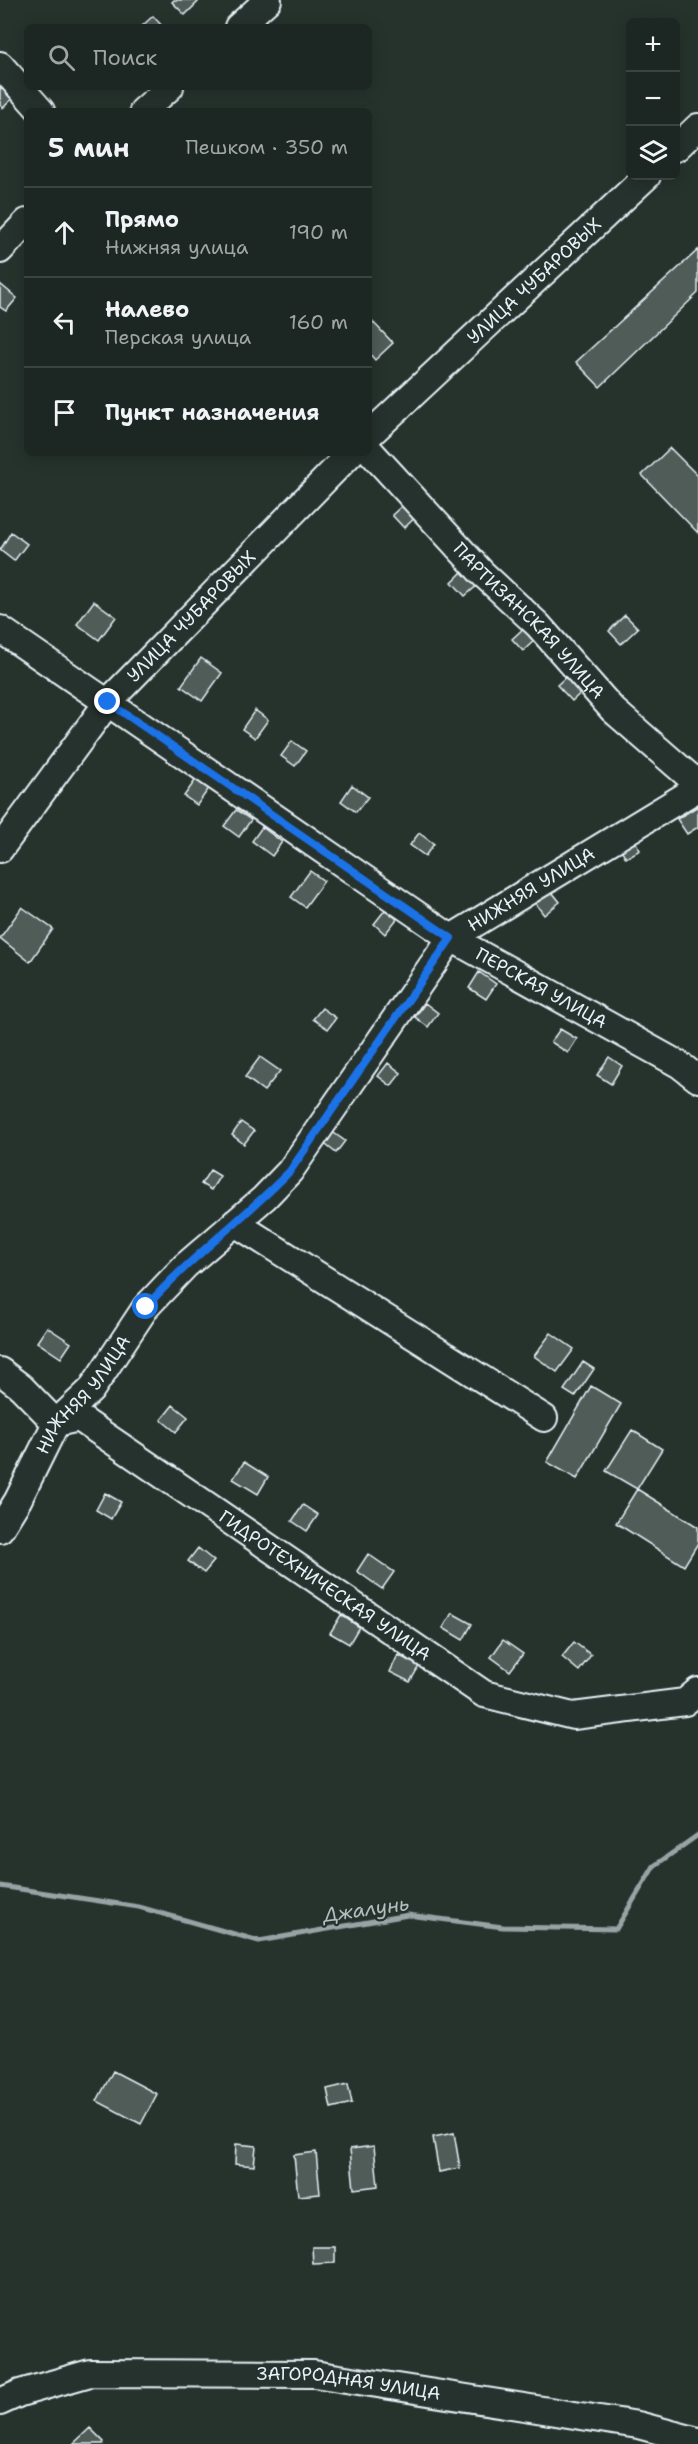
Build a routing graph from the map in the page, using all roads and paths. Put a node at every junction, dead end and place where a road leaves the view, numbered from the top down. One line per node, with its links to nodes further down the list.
1 (268, 0): 2 (street)
2 (241, 24)
3 (0, 65): 5 (street)
4 (167, 90): 6 (street)
5 (38, 108)
6 (146, 108)
7 (698, 127): 8 (street)
8 (680, 143)
9 (642, 180): 12 (street, УЛИЦА ЧУБАРОВЫХ)
10 (24, 225): 11 (street)
11 (0, 250)
12 (372, 432)
13 (372, 453): 17 (street, ПАРТИЗАНСКАЯ УЛИЦА)
14 (348, 456): 16 (street, УЛИЦА ЧУБАРОВЫХ)
15 (0, 629): 16 (street, ПЕРСКАЯ УЛИЦА)
16 (108, 702): 18 (street, УЛИЦА ЧУБАРОВЫХ); 19 (street, ПЕРСКАЯ УЛИЦА)
17 (698, 786): 19 (street, НИЖНЯЯ УЛИЦА)
18 (0, 849)
19 (451, 938): 20 (street, ПЕРСКАЯ УЛИЦА); 21 (street, НИЖНЯЯ УЛИЦА)
20 (698, 1079)
21 (235, 1223): 23 (street); 24 (street, НИЖНЯЯ УЛИЦА)
22 (0, 1371): 24 (street)
23 (544, 1418)
24 (56, 1423): 25 (street, НИЖНЯЯ УЛИЦА); 26 (street, ГИДРОТЕХНИЧЕСКАЯ УЛИЦА)
25 (0, 1529)
26 (691, 1697)
27 (0, 2402): 28 (street, ЗАГОРОДНАЯ УЛИЦА)
28 (698, 2441)

